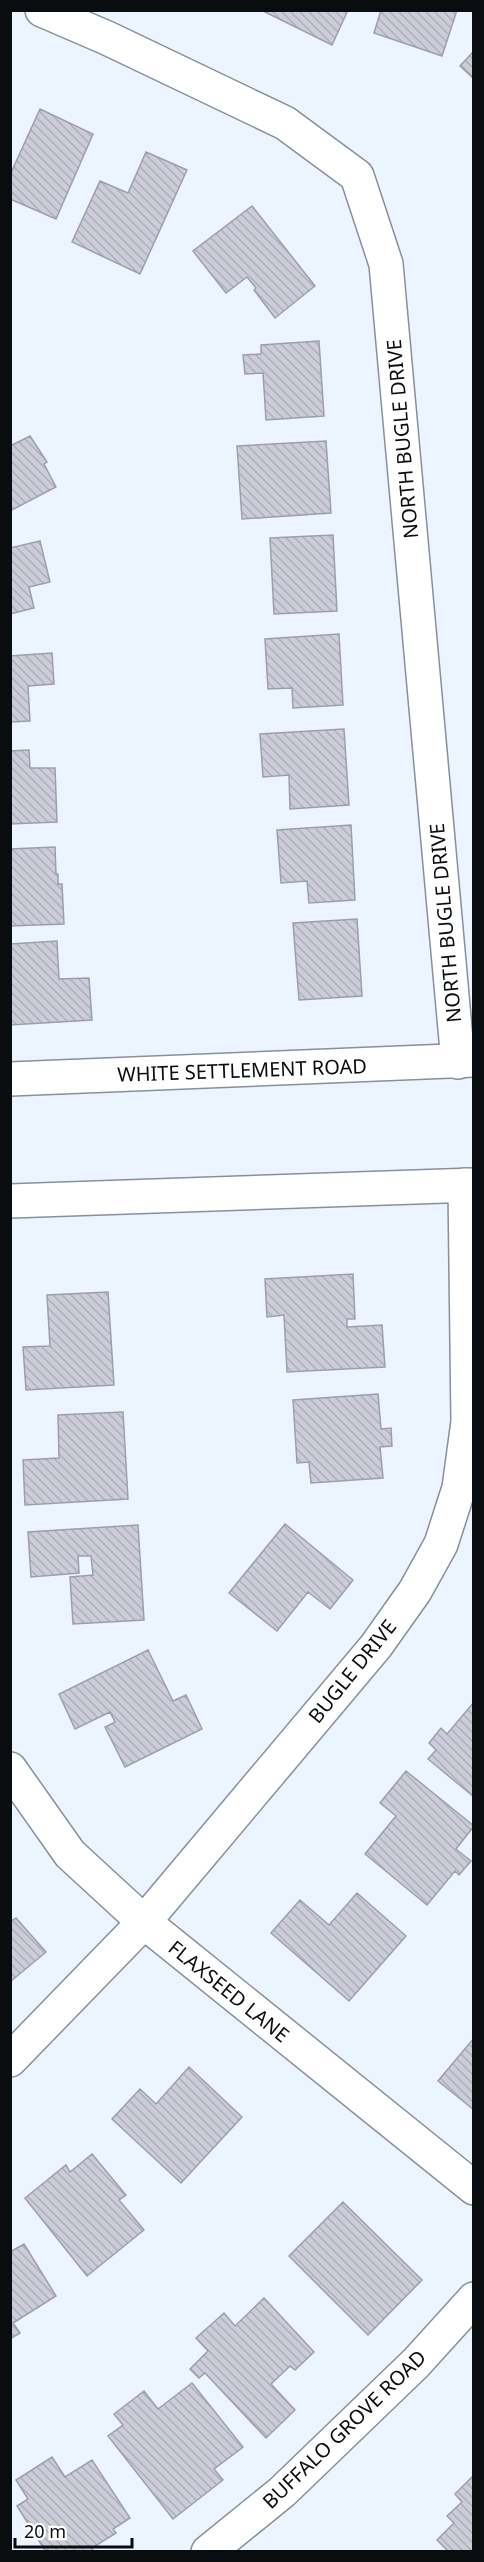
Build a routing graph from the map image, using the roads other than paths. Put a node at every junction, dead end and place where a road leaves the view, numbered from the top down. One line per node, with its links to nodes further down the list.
1 (42, 10): 2 (street, NORTH BUGLE DRIVE)
2 (466, 1061): 3 (street, WHITE SETTLEMENT ROAD)
3 (10, 1079)
4 (469, 1185): 5 (street); 7 (street, BUGLE DRIVE)
5 (10, 1201)
6 (10, 1769): 7 (street, FLAXSEED LANE)
7 (144, 1922): 8 (street, BUGLE DRIVE); 9 (street, FLAXSEED LANE)
8 (10, 2060)
9 (474, 2188)
10 (474, 2299): 11 (street, BUFFALO GROVE ROAD)
11 (208, 2552)

